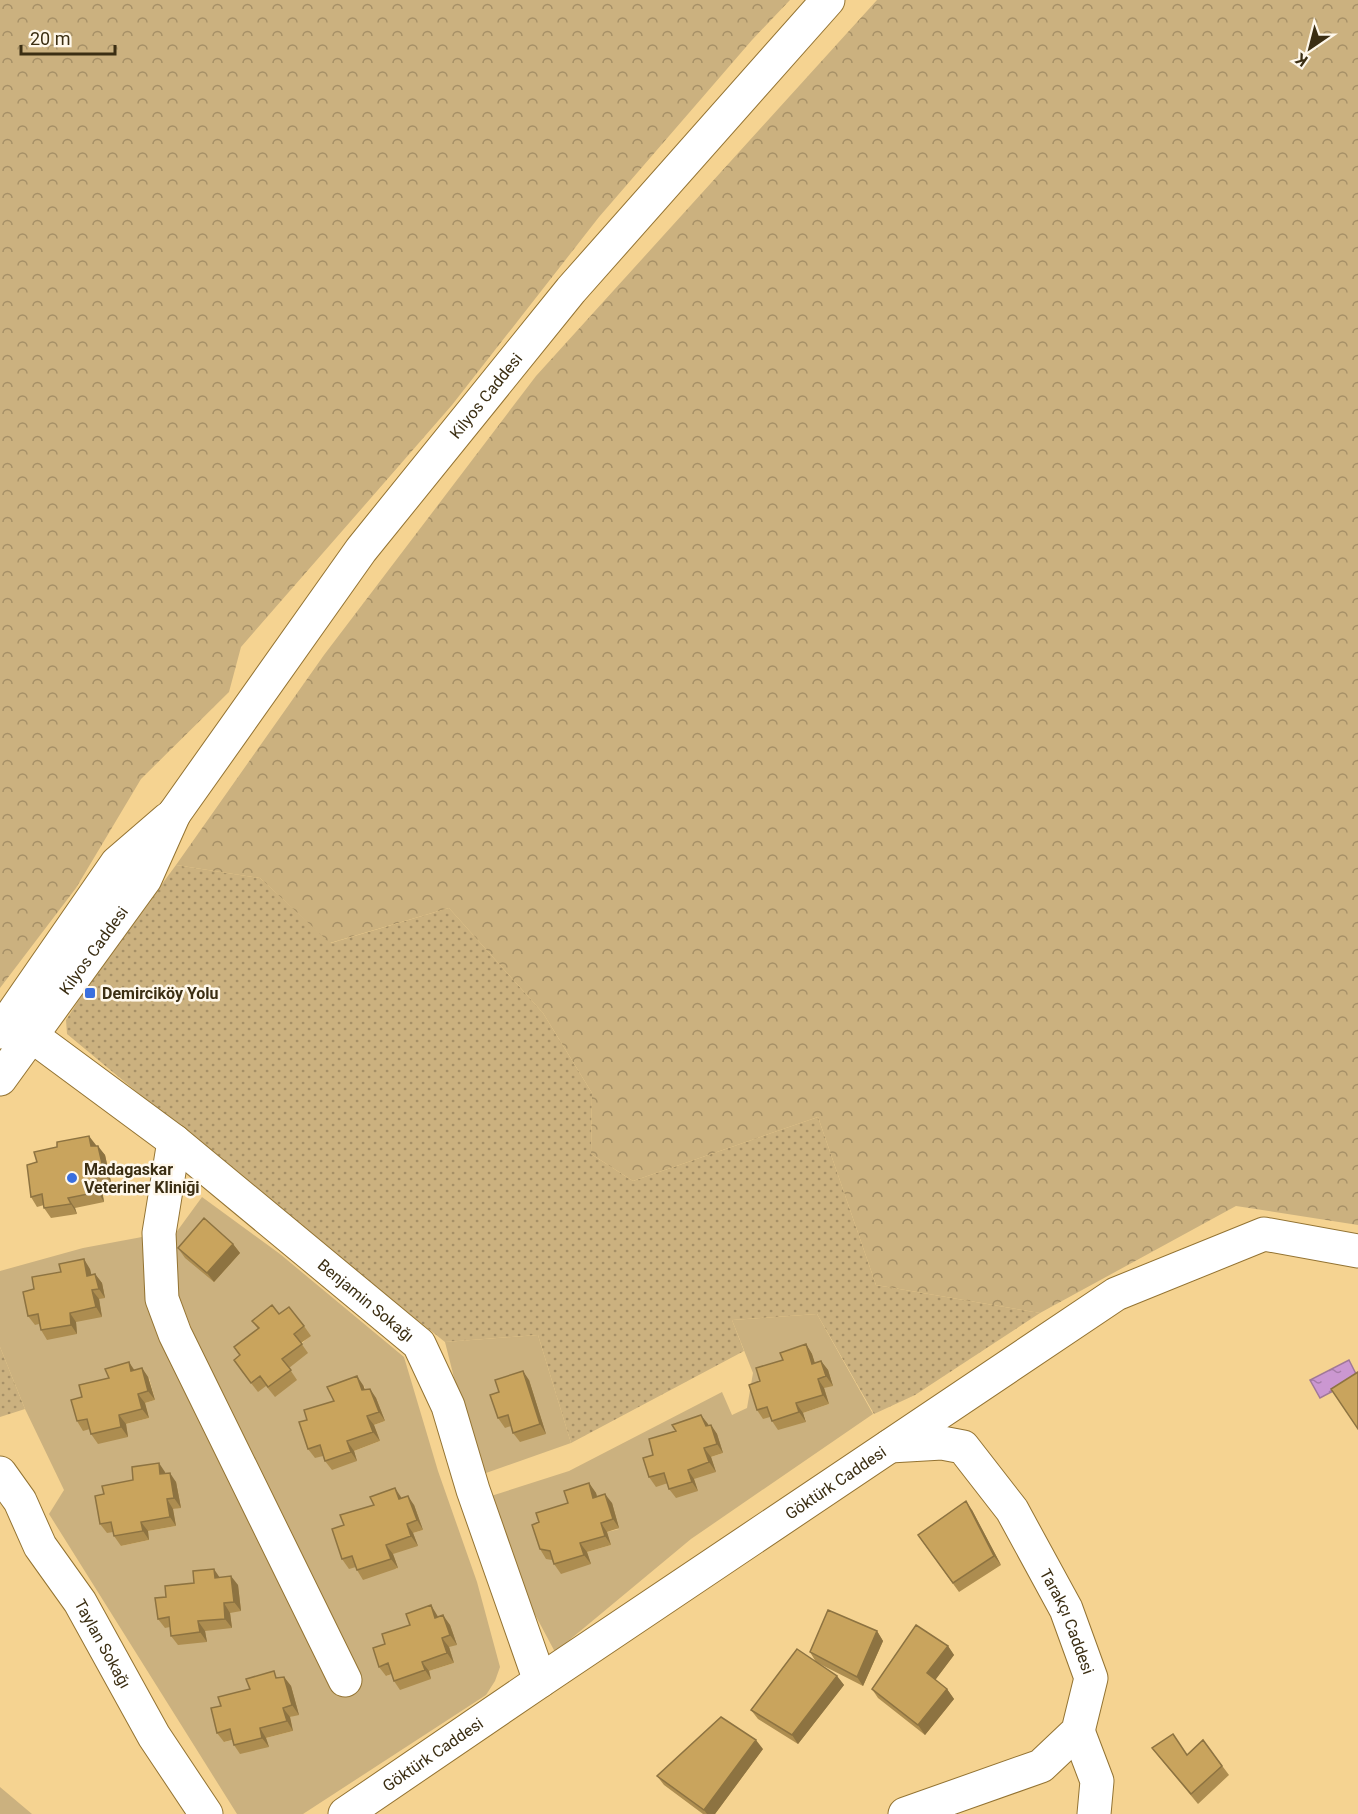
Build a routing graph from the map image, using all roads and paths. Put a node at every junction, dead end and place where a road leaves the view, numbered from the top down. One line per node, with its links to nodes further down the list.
1 (828, 0): 2 (street, Kilyos Caddesi)
2 (174, 814): 3 (street, Kilyos Caddesi); 4 (street, Kilyos Caddesi)
3 (0, 1032)
4 (32, 1036): 5 (street, Kilyos Caddesi); 6 (street, Benjamin Sokağı)
5 (0, 1079)
6 (174, 1141): 10 (street); 11 (street, Benjamin Sokağı)
7 (1358, 1251): 8 (street, Göktürk Caddesi)
8 (890, 1446): 11 (street, Göktürk Caddesi); 12 (street, Tarakçı Caddesi)
9 (0, 1473): 13 (street, Taylan Sokağı)
10 (345, 1680)
11 (540, 1681): 14 (street, Göktürk Caddesi)
12 (1078, 1731): 15 (street); 16 (street)
13 (206, 1814)
14 (345, 1814)
15 (905, 1814)
16 (1094, 1814)

